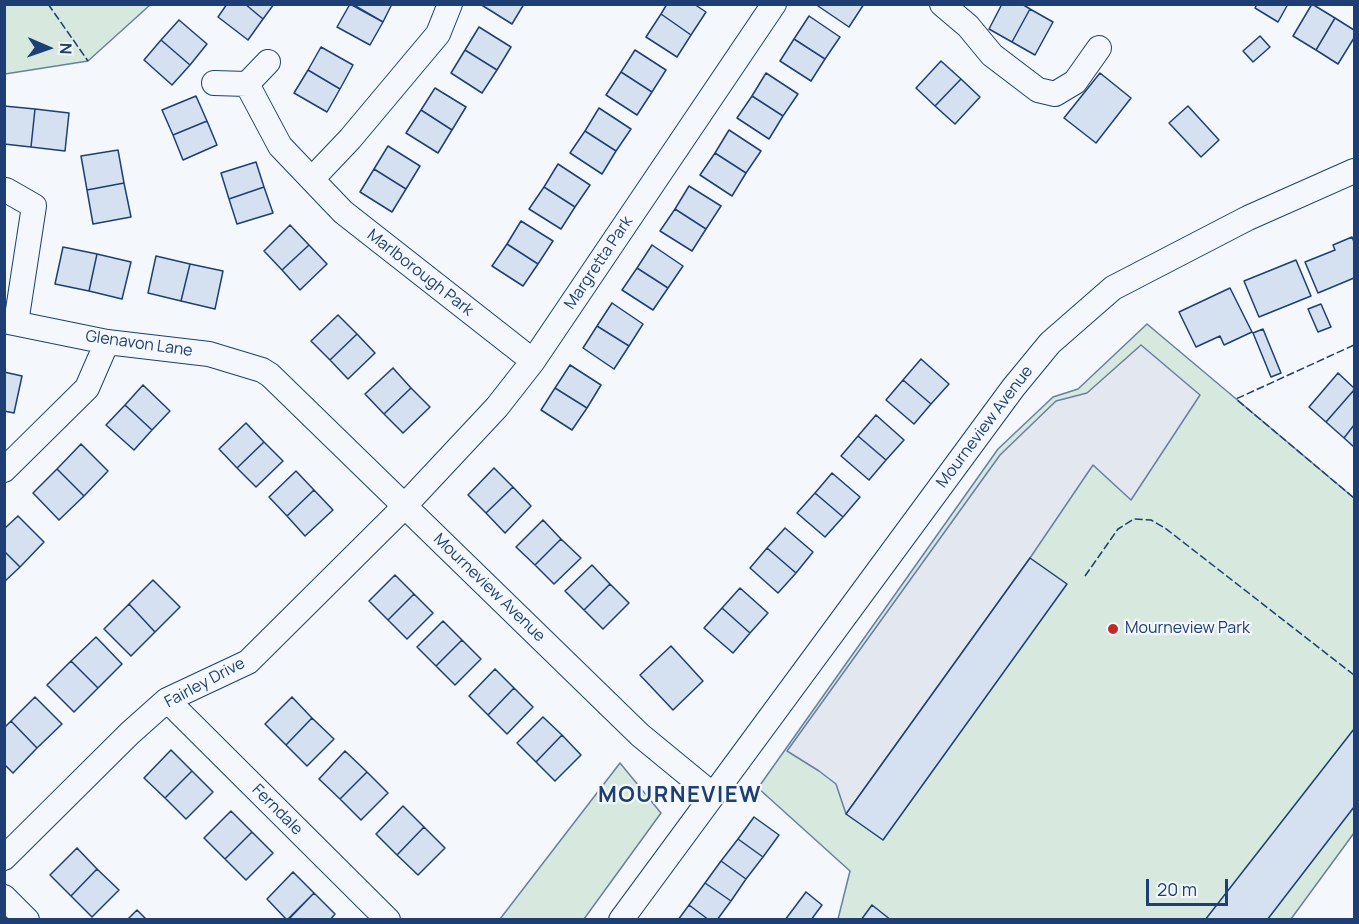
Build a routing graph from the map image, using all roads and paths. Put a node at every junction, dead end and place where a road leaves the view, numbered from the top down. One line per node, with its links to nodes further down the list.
1 (450, 4): 9 (street)
2 (774, 4): 13 (street, Margretta Park)
3 (942, 4): 4 (street)
4 (1100, 48)
5 (268, 62): 7 (street)
6 (214, 83): 7 (street)
7 (247, 84): 9 (street, Marlborough Park)
8 (1354, 171): 18 (street, Mourneview Avenue)
9 (312, 179): 13 (street, Marlborough Park)
10 (6, 190): 11 (street)
11 (10, 322): 12 (street, Glenavon Lane)
12 (107, 342): 14 (street, Glenavon Lane); 15 (street)
13 (533, 361): 16 (street, Margretta Park)
14 (270, 375): 16 (street, Mourneview Avenue)
15 (4, 470)
16 (404, 506): 17 (street, Fairley Drive); 18 (street, Mourneview Avenue)
17 (167, 700): 19 (street, Fairley Drive); 22 (street, Ferndale)
18 (713, 795): 23 (street, Mourneview Avenue)
19 (4, 858)
20 (4, 897): 21 (street)
21 (27, 920)
22 (388, 920)
23 (621, 920)

